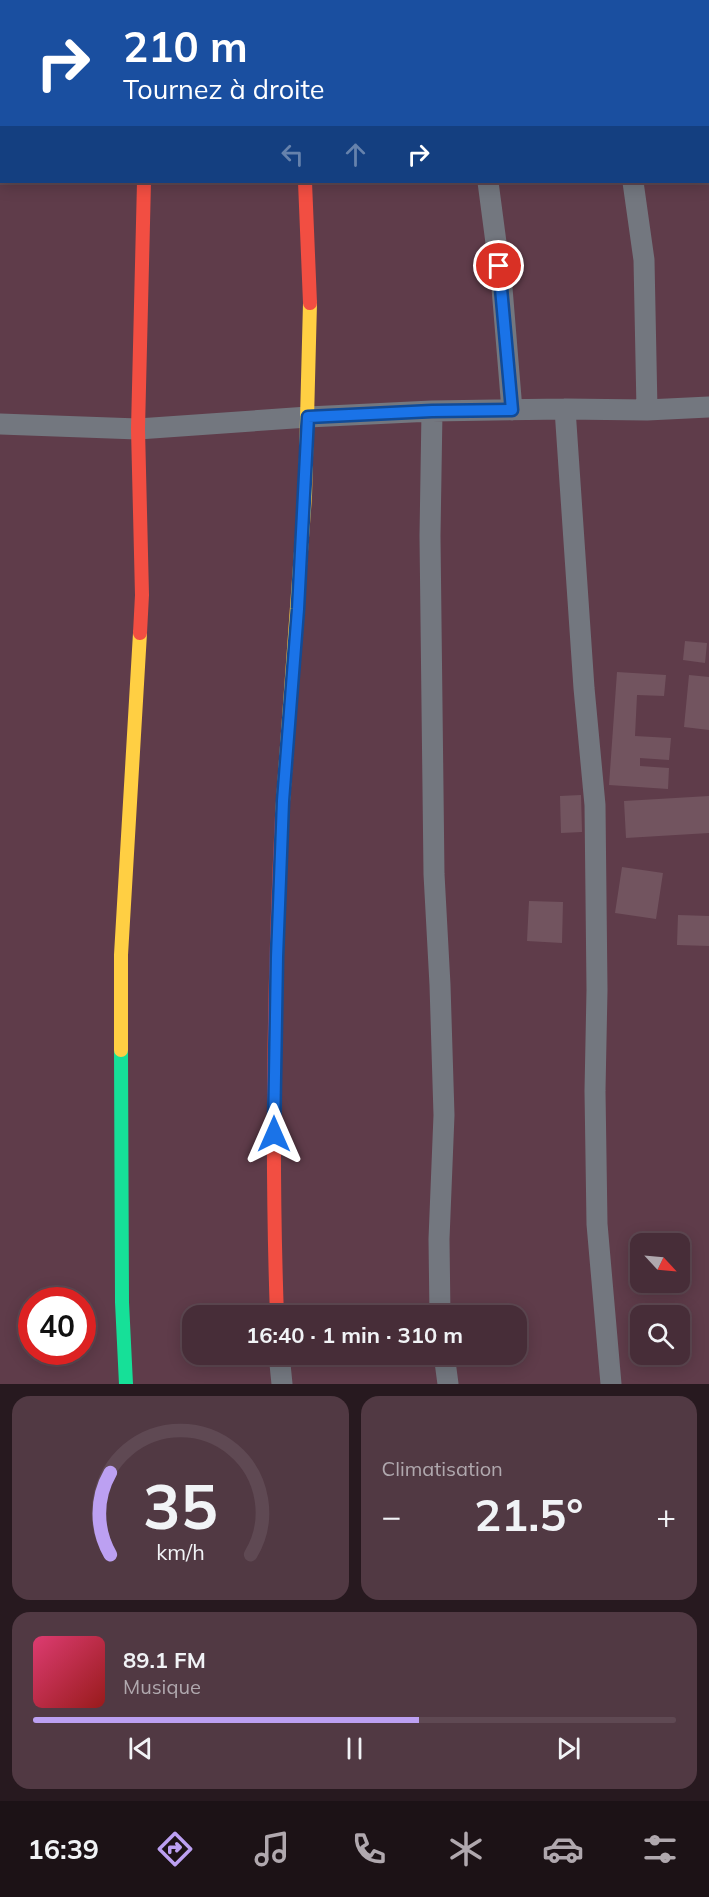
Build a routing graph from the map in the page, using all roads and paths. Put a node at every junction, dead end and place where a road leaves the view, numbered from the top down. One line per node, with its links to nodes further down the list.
1 (144, 183): 12 (street)
2 (305, 183): 10 (street)
3 (488, 183): 7 (street)
4 (633, 183): 8 (street)
5 (709, 407): 8 (street)
6 (565, 409): 7 (street); 8 (street); 20 (street)
7 (512, 410): 9 (street)
8 (647, 410)
9 (432, 411): 10 (street); 14 (street)
10 (308, 417): 12 (street); 13 (street)
11 (0, 424): 12 (street)
12 (138, 429): 17 (street)
13 (276, 1305)
14 (440, 1305)
15 (280, 1365): 18 (street)
16 (445, 1365): 19 (street)
17 (126, 1384)
18 (282, 1384)
19 (447, 1384)
20 (610, 1384)

